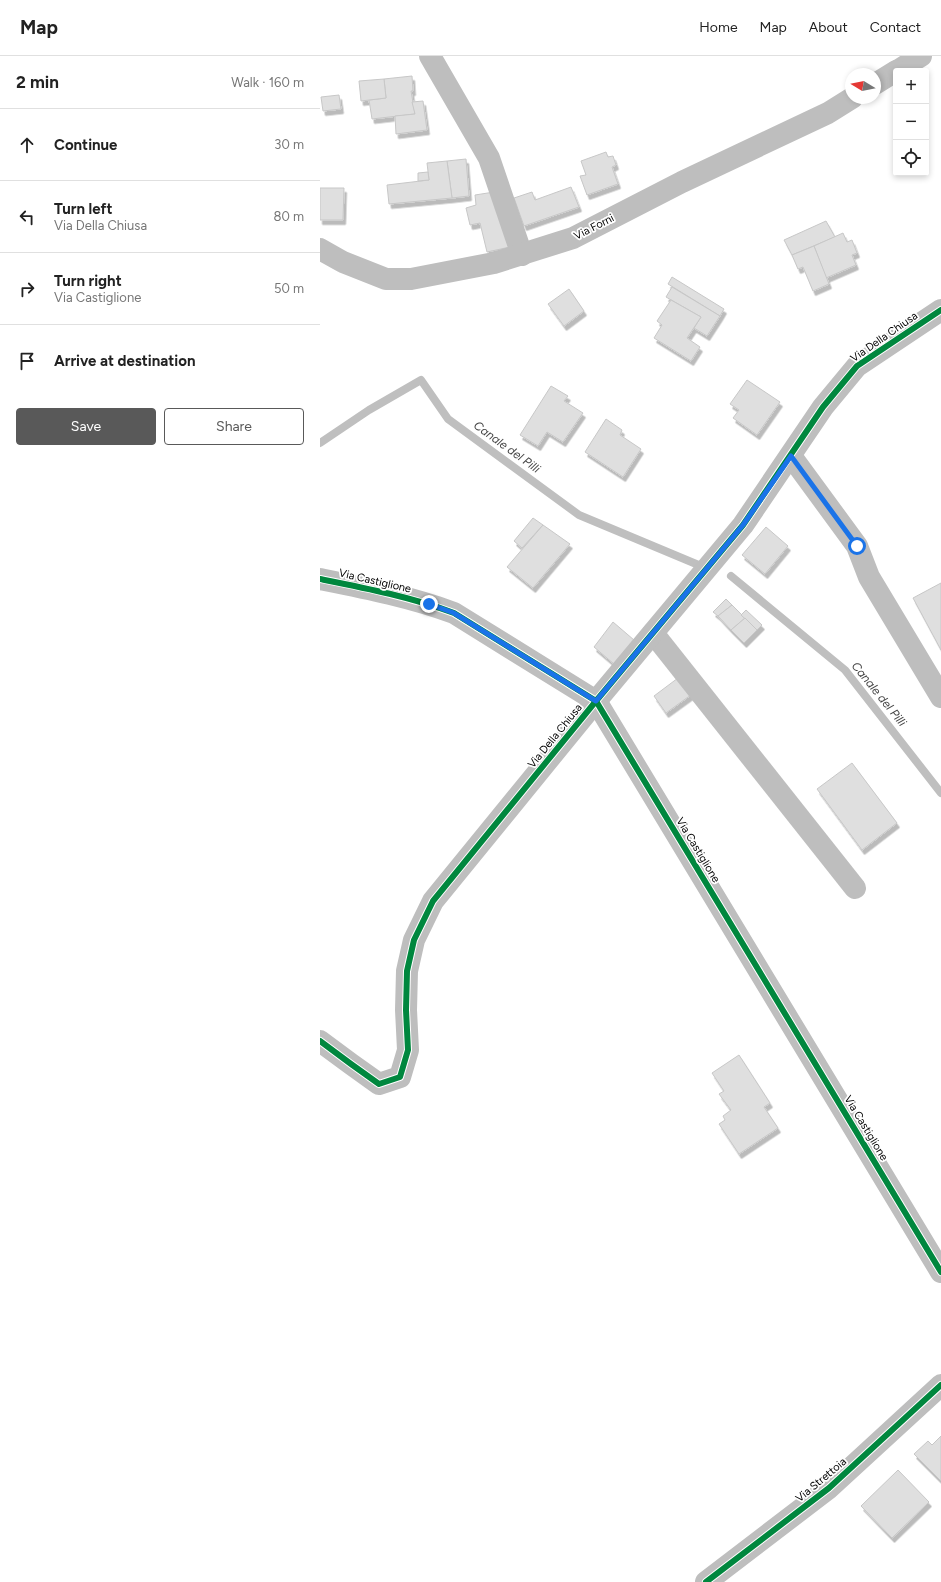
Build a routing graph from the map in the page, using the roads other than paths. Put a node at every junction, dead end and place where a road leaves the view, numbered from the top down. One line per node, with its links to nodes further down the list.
1 (430, 56): 8 (street)
2 (921, 56): 3 (street)
3 (901, 68)
4 (893, 73): 5 (street)
5 (881, 80)
6 (845, 102): 8 (street, Via Forni)
7 (320, 249): 8 (street, Via Forni)
8 (522, 255)
9 (941, 310): 10 (street, Via Della Chiusa)
10 (791, 456): 12 (street, Via Della Chiusa); 13 (street)
11 (320, 579): 14 (street, Via Castiglione)
12 (653, 633): 14 (street, Via Della Chiusa); 15 (street)
13 (941, 696)
14 (596, 701): 16 (street, Via Della Chiusa); 17 (street, Via Castiglione)
15 (855, 888)
16 (320, 1041)
17 (941, 1272)
18 (941, 1385): 19 (street, Via Strettoia)
19 (706, 1582)

